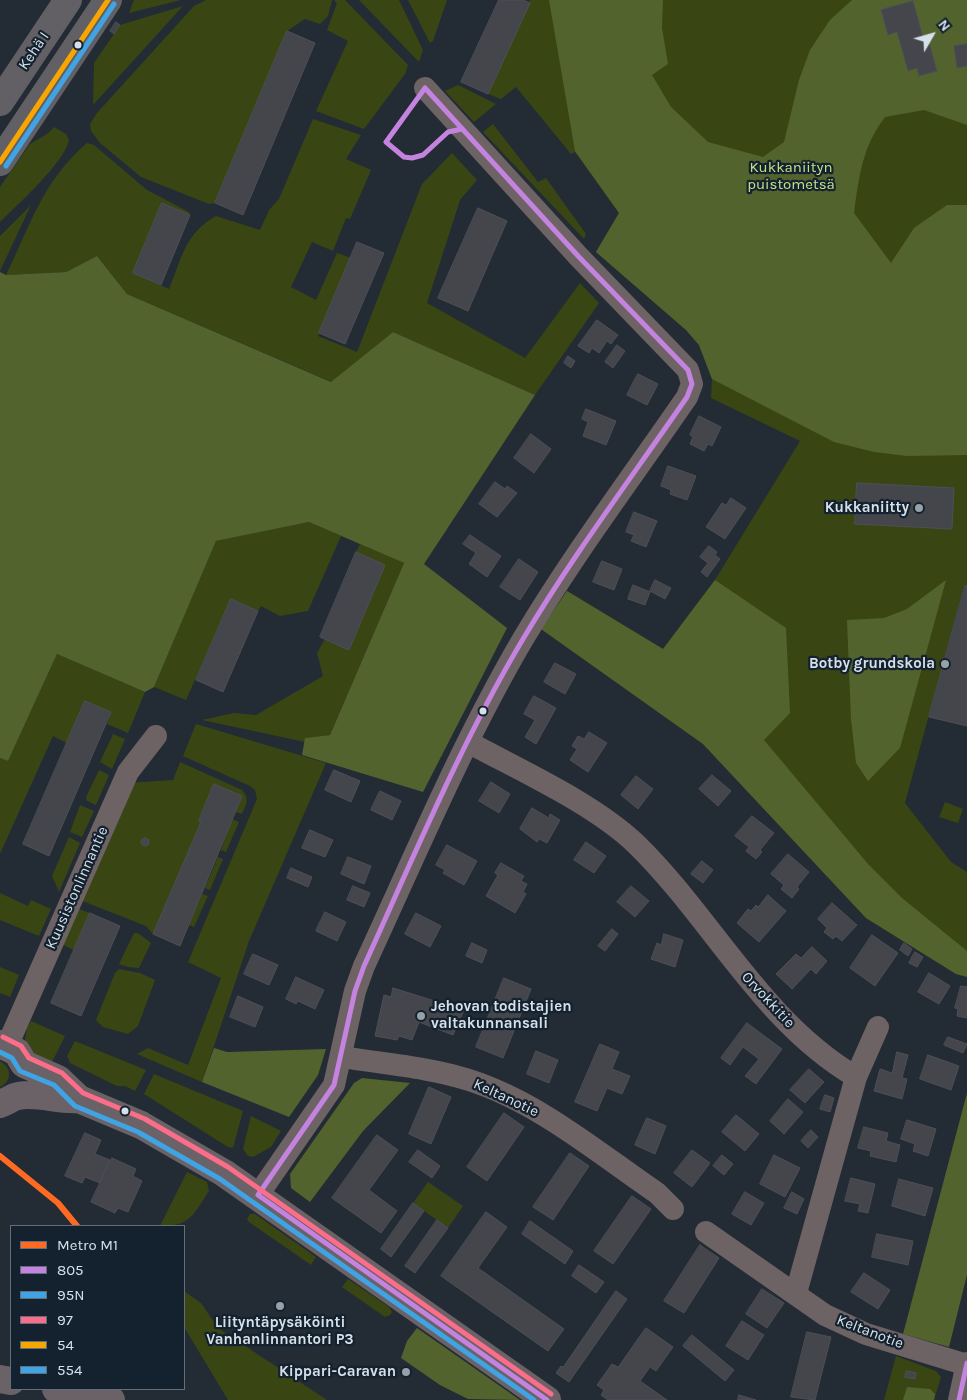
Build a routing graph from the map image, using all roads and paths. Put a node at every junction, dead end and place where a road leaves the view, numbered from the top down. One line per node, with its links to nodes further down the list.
1 (68, 0): 4 (highway, Kehä I)
2 (108, 0): 5 (highway)
3 (424, 88): 7 (street)
4 (0, 102)
5 (0, 162)
6 (156, 736): 9 (street, Kuusistonlinnantie)
7 (468, 742): 10 (street); 11 (street, Orvokkitie)
8 (878, 1028): 11 (street)
9 (11, 1051): 12 (main road); 13 (street, Kuusistonlinnantie)
10 (342, 1057): 14 (street); 15 (street, Keltanotie)
11 (856, 1077): 17 (street)
12 (79, 1100): 13 (main road); 14 (main road)
13 (4, 1105)
14 (258, 1195): 22 (main road)
15 (673, 1209)
16 (706, 1232): 17 (street, Keltanotie)
17 (796, 1293): 18 (street, Keltanotie)
18 (967, 1364): 20 (street)
19 (61, 1390): 21 (main road)
20 (962, 1397)
21 (111, 1400)
22 (548, 1400)

